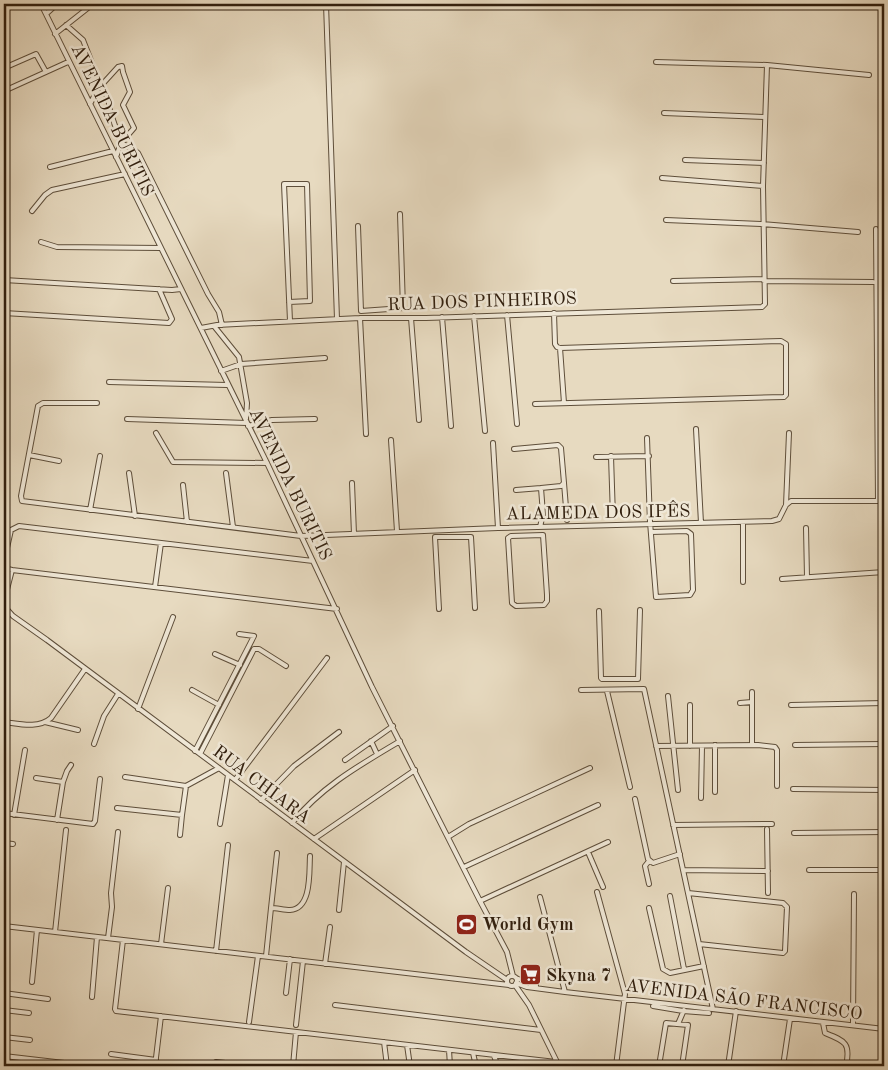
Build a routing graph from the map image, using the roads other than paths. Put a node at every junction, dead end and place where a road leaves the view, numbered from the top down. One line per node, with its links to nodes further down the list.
1 (41, 4): 5 (street, AVENIDA BURITIS)
2 (57, 4): 5 (street)
3 (93, 4): 6 (street)
4 (326, 4): 54 (street)
5 (46, 14): 7 (street, AVENIDA BURITIS)
6 (66, 25): 7 (street); 14 (street)
7 (55, 34): 8 (street, AVENIDA BURITIS)
8 (68, 62): 12 (street); 16 (street, AVENIDA BURITIS)
9 (656, 62): 10 (street)
10 (767, 65): 13 (street); 18 (street)
11 (4, 68): 12 (street)
12 (46, 72): 15 (street)
13 (869, 75)
14 (101, 86): 16 (street); 19 (street); 19 (street)
15 (4, 91)
16 (90, 104): 20 (street, AVENIDA BURITIS)
17 (664, 113): 18 (street)
18 (765, 117): 23 (street)
19 (121, 143): 21 (street); 56 (street)
20 (113, 151): 21 (street, AVENIDA BURITIS); 24 (street)
21 (116, 157): 25 (street, AVENIDA BURITIS)
22 (685, 160): 23 (street)
23 (764, 163): 27 (street)
24 (50, 166)
25 (125, 174): 28 (street); 36 (street, AVENIDA BURITIS)
26 (662, 178): 27 (street)
27 (763, 186): 31 (street)
28 (32, 211)
29 (400, 214): 44 (street)
30 (666, 220): 31 (street)
31 (765, 225): 34 (street); 38 (street)
32 (358, 226): 44 (street)
33 (876, 229): 47 (street)
34 (858, 232)
35 (41, 242): 36 (street)
36 (161, 248): 41 (street, AVENIDA BURITIS)
37 (4, 280): 42 (street)
38 (764, 280): 39 (street); 40 (street); 46 (street, RUA DOS PINHEIROS)
39 (673, 281)
40 (873, 282)
41 (181, 289): 42 (street); 58 (street, AVENIDA BURITIS)
42 (159, 290): 45 (street)
43 (289, 302): 43 (street); 55 (street)
44 (403, 308): 53 (street)
45 (4, 313)
46 (554, 313): 49 (street, RUA DOS PINHEIROS); 59 (street)
47 (878, 313): 48 (street); 60 (street)
48 (884, 313)
49 (507, 315): 50 (street, RUA DOS PINHEIROS); 74 (street)
50 (474, 316): 51 (street, RUA DOS PINHEIROS); 77 (street)
51 (442, 317): 53 (street, RUA DOS PINHEIROS); 75 (street)
52 (360, 318): 53 (street, RUA DOS PINHEIROS); 54 (street, RUA DOS PINHEIROS); 80 (street)
53 (410, 318): 72 (street)
54 (337, 319): 55 (street, RUA DOS PINHEIROS)
55 (290, 321): 56 (street, RUA DOS PINHEIROS)
56 (222, 325): 57 (street, RUA DOS PINHEIROS)
57 (214, 326): 58 (street, RUA DOS PINHEIROS); 63 (street)
58 (200, 328): 64 (street, AVENIDA BURITIS)
59 (560, 348): 68 (street); 68 (street)
60 (878, 357): 61 (street); 99 (street)
61 (883, 357)
62 (325, 358): 63 (street)
63 (241, 364): 64 (street); 73 (street)
64 (221, 371): 66 (street, AVENIDA BURITIS)
65 (109, 382): 66 (street)
66 (227, 385): 73 (street, AVENIDA BURITIS)
67 (97, 403): 85 (street)
68 (564, 403): 69 (street)
69 (535, 404)
70 (127, 419): 73 (street)
71 (314, 419): 73 (street)
72 (419, 420)
73 (247, 423): 91 (street, AVENIDA BURITIS)
74 (517, 424)
75 (451, 426)
76 (696, 429): 107 (street)
77 (485, 431)
78 (156, 433): 91 (street)
79 (789, 433): 101 (street)
80 (366, 434)
81 (647, 438): 89 (street)
82 (391, 440): 116 (street)
83 (493, 443): 113 (street)
84 (514, 449): 95 (street)
85 (28, 455): 90 (street); 102 (street, ALAMEDA DOS IPÊS)
86 (100, 456): 102 (street)
87 (596, 456): 88 (street)
88 (611, 456): 89 (street); 104 (street)
89 (648, 456): 109 (street)
90 (59, 461)
91 (267, 464): 119 (street, AVENIDA BURITIS)
92 (129, 473): 103 (street)
93 (226, 473): 110 (street)
94 (352, 483): 118 (street)
95 (564, 483): 97 (street); 105 (street)
96 (182, 485): 106 (street)
97 (541, 488): 98 (street); 112 (street)
98 (516, 490)
99 (878, 501): 100 (street); 101 (street)
100 (884, 501)
101 (786, 505): 108 (street, ALAMEDA DOS IPÊS)
102 (90, 510): 103 (street, ALAMEDA DOS IPÊS)
103 (135, 516): 106 (street, ALAMEDA DOS IPÊS)
104 (613, 517)
105 (567, 520)
106 (187, 522): 110 (street, ALAMEDA DOS IPÊS)
107 (701, 523): 108 (street, ALAMEDA DOS IPÊS); 109 (street, ALAMEDA DOS IPÊS)
108 (743, 523): 130 (street)
109 (650, 524): 112 (street, ALAMEDA DOS IPÊS); 117 (street)
110 (233, 527): 119 (street, ALAMEDA DOS IPÊS)
111 (527, 527): 112 (street, ALAMEDA DOS IPÊS); 113 (street, ALAMEDA DOS IPÊS); 120 (street)
112 (540, 527)
113 (498, 528): 115 (street, ALAMEDA DOS IPÊS)
114 (806, 528): 128 (street)
115 (452, 529): 116 (street, ALAMEDA DOS IPÊS); 121 (street)
116 (397, 530): 118 (street, ALAMEDA DOS IPÊS)
117 (651, 532): 117 (street)
118 (354, 534): 119 (street, ALAMEDA DOS IPÊS)
119 (301, 536): 124 (street, AVENIDA BURITIS)
120 (527, 536): 120 (street)
121 (454, 537): 134 (street); 136 (street)
122 (161, 543): 123 (street); 124 (street); 131 (street)
123 (4, 561)
124 (313, 561): 135 (street, AVENIDA BURITIS)
125 (4, 568): 126 (street)
126 (12, 570): 131 (street); 132 (street)
127 (884, 572): 128 (street)
128 (808, 577): 129 (street)
129 (782, 579)
130 (743, 582)
131 (155, 587): 135 (street)
132 (4, 601)
133 (4, 606): 145 (street, RUA CHIARA)
134 (475, 608)
135 (337, 609): 163 (street, AVENIDA BURITIS)
136 (439, 609)
137 (640, 610): 146 (street)
138 (599, 611): 146 (street)
139 (173, 617): 160 (street)
140 (239, 634): 143 (street)
141 (215, 654): 143 (street)
142 (327, 658): 190 (street)
143 (240, 664): 158 (street)
144 (286, 666): 179 (street)
145 (85, 669): 152 (street, RUA CHIARA); 162 (street)
146 (638, 679): 149 (street)
147 (192, 690): 158 (street)
148 (581, 690): 150 (street)
149 (639, 690): 150 (street); 172 (street)
150 (608, 691): 194 (street)
151 (752, 692): 154 (street)
152 (118, 694): 160 (street, RUA CHIARA); 168 (street)
153 (668, 696): 173 (street)
154 (752, 702): 155 (street); 171 (street)
155 (740, 703)
156 (791, 704): 157 (street)
157 (884, 704)
158 (219, 705): 178 (street)
159 (690, 705): 174 (street)
160 (138, 709): 178 (street, RUA CHIARA)
161 (4, 722): 162 (street)
162 (45, 722): 164 (street)
163 (393, 726): 166 (street); 167 (street, AVENIDA BURITIS)
164 (78, 730)
165 (339, 732): 200 (street)
166 (371, 741): 180 (street); 181 (street)
167 (400, 741): 180 (street); 185 (street, AVENIDA BURITIS)
168 (94, 744)
169 (795, 744): 170 (street)
170 (884, 744)
171 (752, 745): 176 (street); 193 (street)
172 (656, 746): 173 (street); 211 (street)
173 (673, 746): 174 (street); 196 (street)
174 (690, 746): 175 (street)
175 (702, 746): 176 (street); 199 (street)
176 (715, 746): 198 (street)
177 (25, 750): 205 (street)
178 (195, 751): 179 (street, RUA CHIARA)
179 (200, 754): 183 (street, RUA CHIARA)
180 (376, 754): 208 (street)
181 (345, 760)
182 (72, 765): 191 (street)
183 (219, 768): 186 (street, RUA CHIARA); 192 (street)
184 (590, 768): 218 (street)
185 (413, 771): 218 (street, AVENIDA BURITIS); 219 (street)
186 (228, 775): 190 (street, RUA CHIARA); 209 (street)
187 (36, 778): 191 (street)
188 (125, 778): 192 (street)
189 (100, 779): 207 (street)
190 (235, 780): 200 (street, RUA CHIARA)
191 (63, 782): 207 (street)
192 (186, 786): 206 (street)
193 (777, 786)
194 (630, 787)
195 (793, 789): 197 (street)
196 (678, 790)
197 (884, 790)
198 (715, 792)
199 (701, 798)
200 (261, 800): 208 (street, RUA CHIARA)
201 (635, 800): 228 (street)
202 (598, 805): 230 (street)
203 (118, 808): 206 (street)
204 (4, 813): 205 (street)
205 (14, 815): 207 (street)
206 (182, 815): 217 (street)
207 (57, 820)
208 (292, 823): 219 (street, RUA CHIARA)
209 (220, 824)
210 (772, 824): 211 (street)
211 (673, 825): 226 (street)
212 (767, 829): 234 (street)
213 (66, 830): 251 (street)
214 (118, 832): 253 (street)
215 (794, 832): 216 (street)
216 (884, 832)
217 (180, 835)
218 (448, 838): 230 (street, AVENIDA BURITIS)
219 (314, 839): 229 (street, RUA CHIARA)
220 (608, 842): 224 (street)
221 (4, 843): 222 (street)
222 (13, 844)
223 (228, 844): 257 (street)
224 (588, 852): 236 (street); 244 (street)
225 (277, 853): 245 (street)
226 (680, 854): 228 (street); 231 (street)
227 (310, 856): 245 (street)
228 (650, 861): 235 (street)
229 (344, 862): 247 (street); 267 (street, RUA CHIARA)
230 (464, 868): 244 (street, AVENIDA BURITIS)
231 (683, 870): 234 (street); 239 (street)
232 (809, 870): 233 (street)
233 (884, 870)
234 (768, 871): 240 (street)
235 (649, 884)
236 (603, 887)
237 (168, 888): 255 (street)
238 (597, 892): 273 (street)
239 (688, 892): 256 (street); 256 (street)
240 (768, 894)
241 (854, 894): 289 (street)
242 (670, 896): 264 (street)
243 (540, 897): 268 (street)
244 (480, 901): 265 (street, AVENIDA BURITIS)
245 (271, 908): 259 (street)
246 (649, 908): 264 (street)
247 (339, 910)
248 (4, 926): 250 (street)
249 (330, 927): 262 (street)
250 (37, 930): 251 (street); 266 (street)
251 (55, 932): 252 (street)
252 (97, 937): 253 (street); 271 (street)
253 (108, 938): 254 (street)
254 (123, 940): 255 (street); 283 (street)
255 (162, 944): 257 (street)
256 (699, 944): 263 (street)
257 (216, 951): 258 (street)
258 (258, 956): 259 (street); 285 (street)
259 (266, 956): 260 (street)
260 (290, 959): 261 (street); 270 (street)
261 (303, 961): 262 (street); 288 (street)
262 (325, 964): 267 (street)
263 (704, 966): 264 (street); 277 (street)
264 (684, 969)
265 (515, 981): 267 (street, AVENIDA SÃO FRANCISCO); 267 (street); 268 (street, AVENIDA SÃO FRANCISCO); 291 (street, AVENIDA BURITIS)
266 (32, 982)
267 (508, 982)
268 (565, 992): 273 (street, AVENIDA SÃO FRANCISCO)
269 (4, 993): 272 (street)
270 (286, 993)
271 (92, 997)
272 (48, 998)
273 (625, 998): 276 (street, AVENIDA SÃO FRANCISCO); 316 (street)
274 (335, 1005): 291 (street)
275 (653, 1006): 279 (street)
276 (685, 1006): 277 (street, AVENIDA SÃO FRANCISCO); 279 (street)
277 (713, 1009): 280 (street, AVENIDA SÃO FRANCISCO)
278 (4, 1010): 281 (street)
279 (683, 1011): 282 (street); 287 (street)
280 (736, 1011): 284 (street, AVENIDA SÃO FRANCISCO); 319 (street)
281 (29, 1013)
282 (708, 1013)
283 (161, 1016): 292 (street); 303 (street)
284 (790, 1019): 286 (street, AVENIDA SÃO FRANCISCO); 320 (street)
285 (249, 1022)
286 (823, 1023): 289 (street, AVENIDA SÃO FRANCISCO); 321 (street)
287 (678, 1024): 317 (street); 318 (street)
288 (296, 1025)
289 (854, 1025): 290 (street, AVENIDA SÃO FRANCISCO)
290 (884, 1029)
291 (541, 1030): 305 (street, AVENIDA BURITIS)
292 (296, 1032): 295 (street); 309 (street)
293 (4, 1037): 294 (street)
294 (30, 1040)
295 (384, 1042): 296 (street); 311 (street)
296 (407, 1045): 297 (street); 312 (street)
297 (449, 1050): 298 (street); 313 (street)
298 (473, 1053): 301 (street); 314 (street)
299 (111, 1054): 303 (street)
300 (4, 1056): 306 (street)
301 (494, 1056): 305 (street); 315 (street)
302 (216, 1062): 308 (street)
303 (156, 1063): 307 (street)
304 (302, 1064): 310 (street)
305 (558, 1064)
306 (90, 1066)
307 (186, 1066)
308 (254, 1066)
309 (293, 1066)
310 (317, 1066)
311 (387, 1066)
312 (410, 1066)
313 (450, 1066)
314 (476, 1066)
315 (498, 1066)
316 (616, 1066)
317 (659, 1066)
318 (682, 1066)
319 (728, 1066)
320 (783, 1066)
321 (846, 1066)

